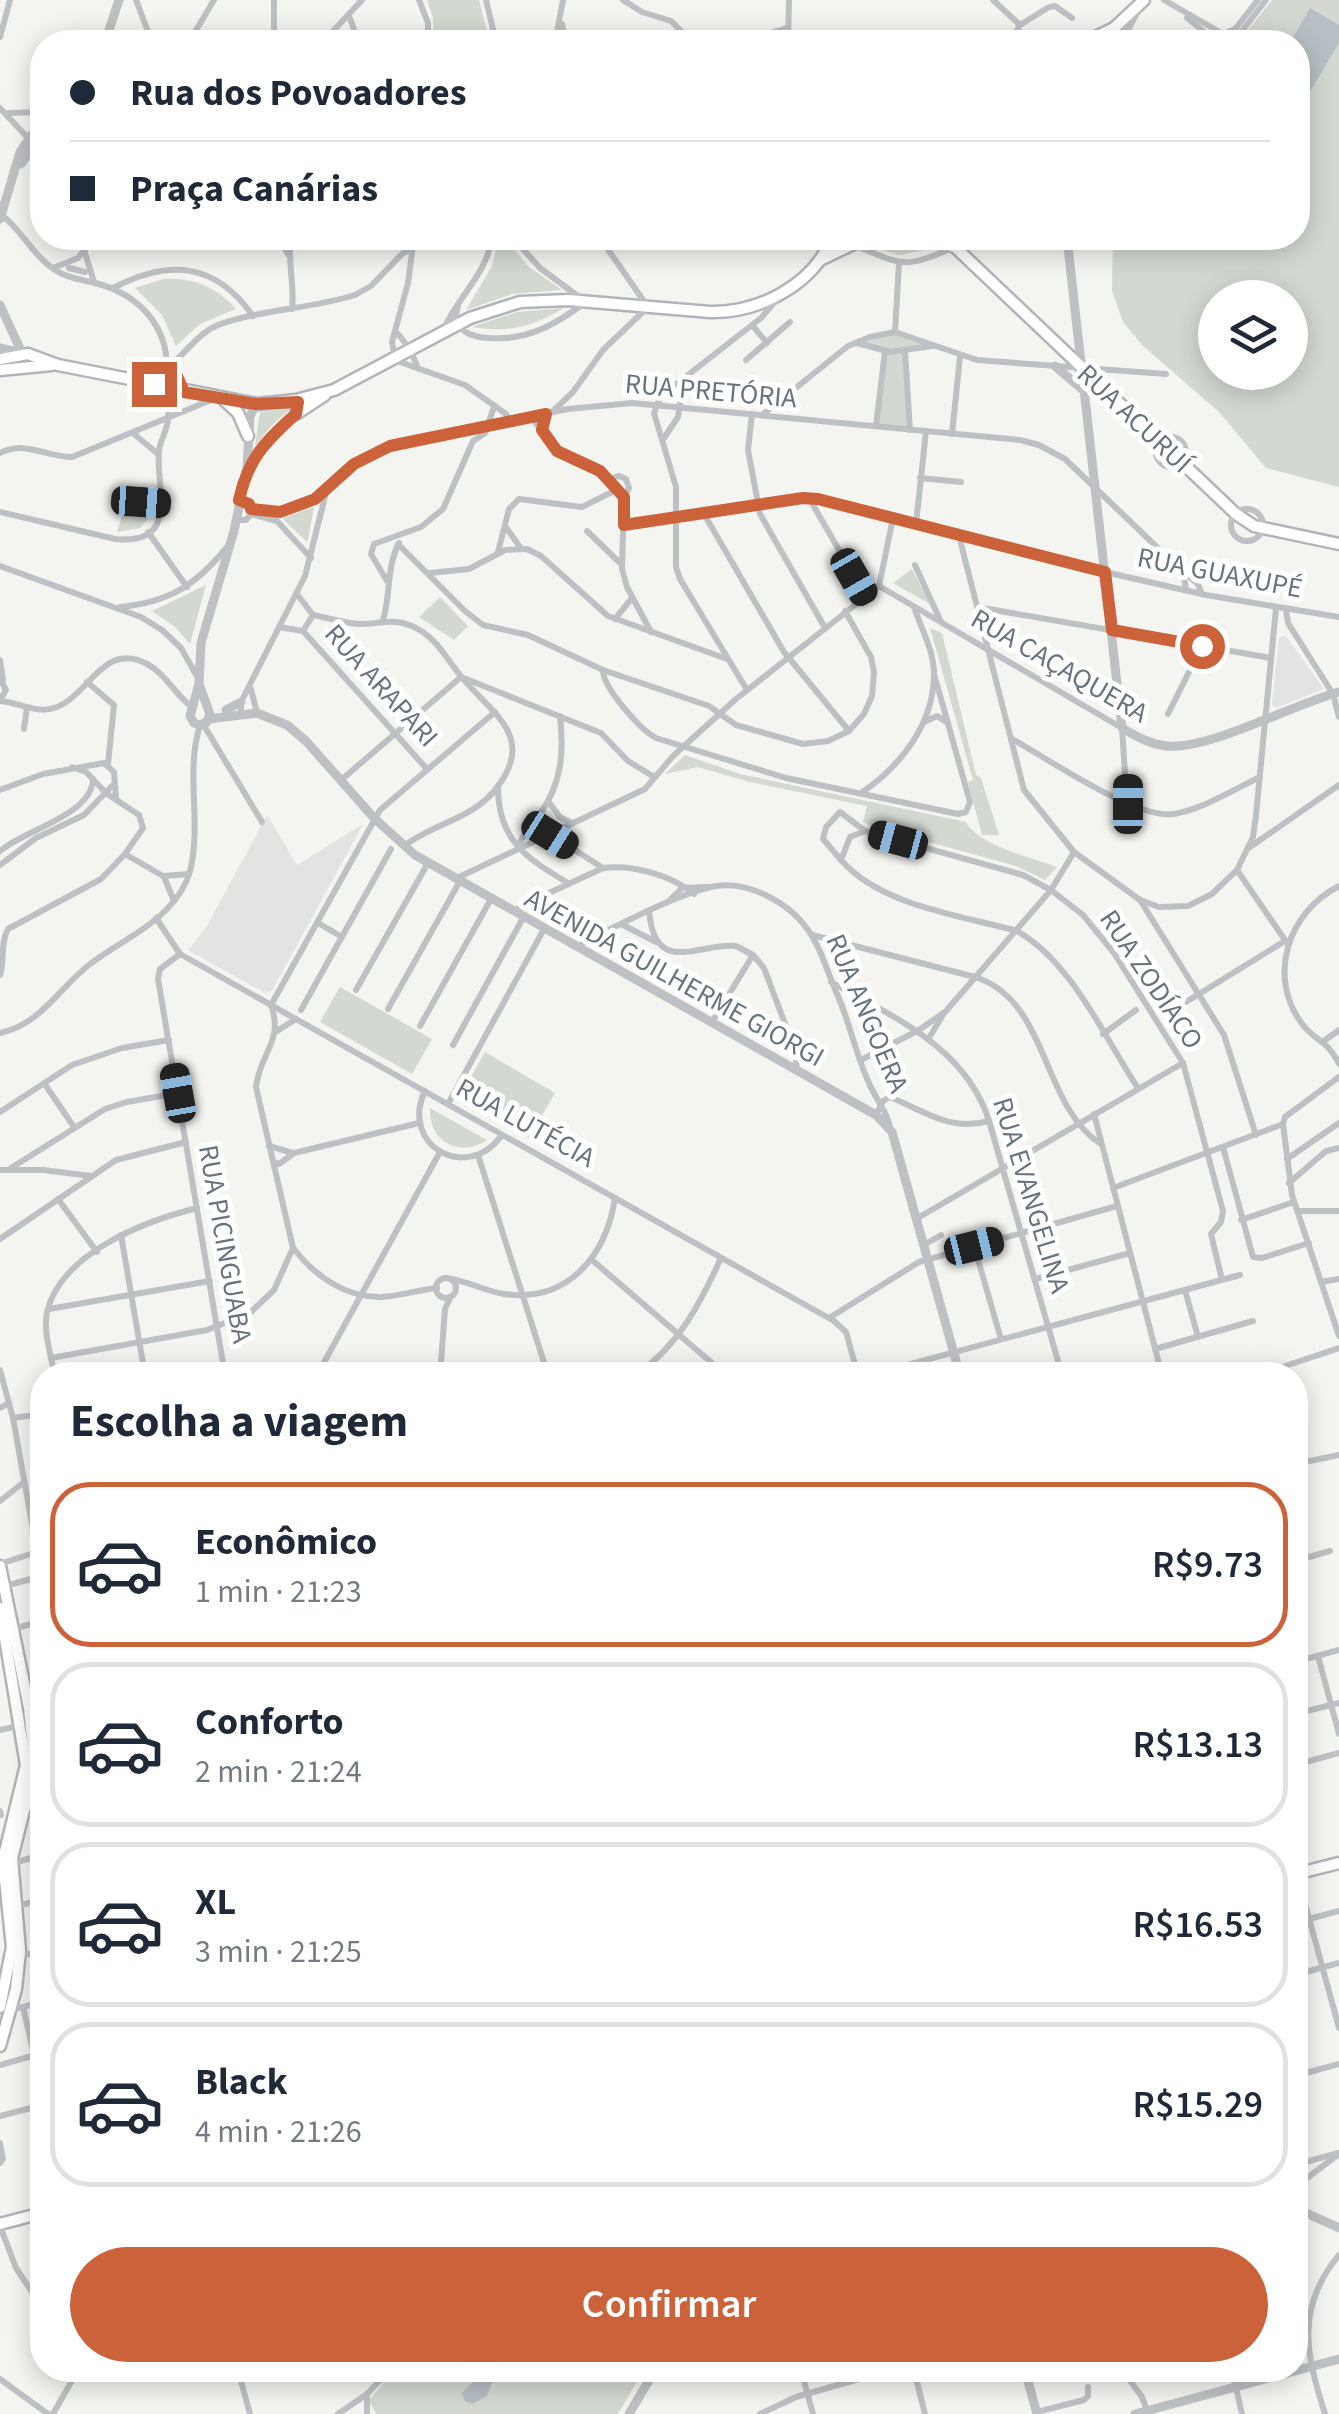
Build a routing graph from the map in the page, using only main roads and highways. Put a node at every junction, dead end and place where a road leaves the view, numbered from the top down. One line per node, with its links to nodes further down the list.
1 (1141, 4): 2 (main road)
2 (1110, 30)
3 (826, 250): 6 (main road)
4 (841, 250): 6 (main road)
5 (964, 250): 17 (main road, RUA ACURUÍ)
6 (820, 260): 13 (main road)
7 (22, 353): 8 (main road); 9 (main road); 10 (main road)
8 (0, 359)
9 (58, 366): 10 (main road); 12 (main road)
10 (6, 368)
11 (162, 370): 12 (main road)
12 (149, 385): 14 (main road)
13 (334, 390): 14 (main road); 15 (main road)
14 (219, 399): 16 (main road)
15 (296, 414)
16 (248, 436)
17 (1339, 544)
18 (0, 1565): 20 (main road)
19 (0, 1608): 20 (main road)
20 (6, 1630): 21 (main road)
21 (14, 1660): 22 (main road); 23 (main road)
22 (29, 1704): 23 (main road); 24 (main road)
23 (16, 1711): 27 (main road)
24 (30, 1714)
25 (30, 1792): 27 (main road)
26 (1339, 1860): 28 (main road)
27 (5, 1867): 29 (main road); 30 (main road)
28 (1308, 1868)
29 (5, 1918): 30 (main road)
30 (16, 1956): 31 (main road)
31 (8, 2009): 32 (main road)
32 (0, 2046)
33 (30, 2214): 34 (main road)
34 (0, 2223)

